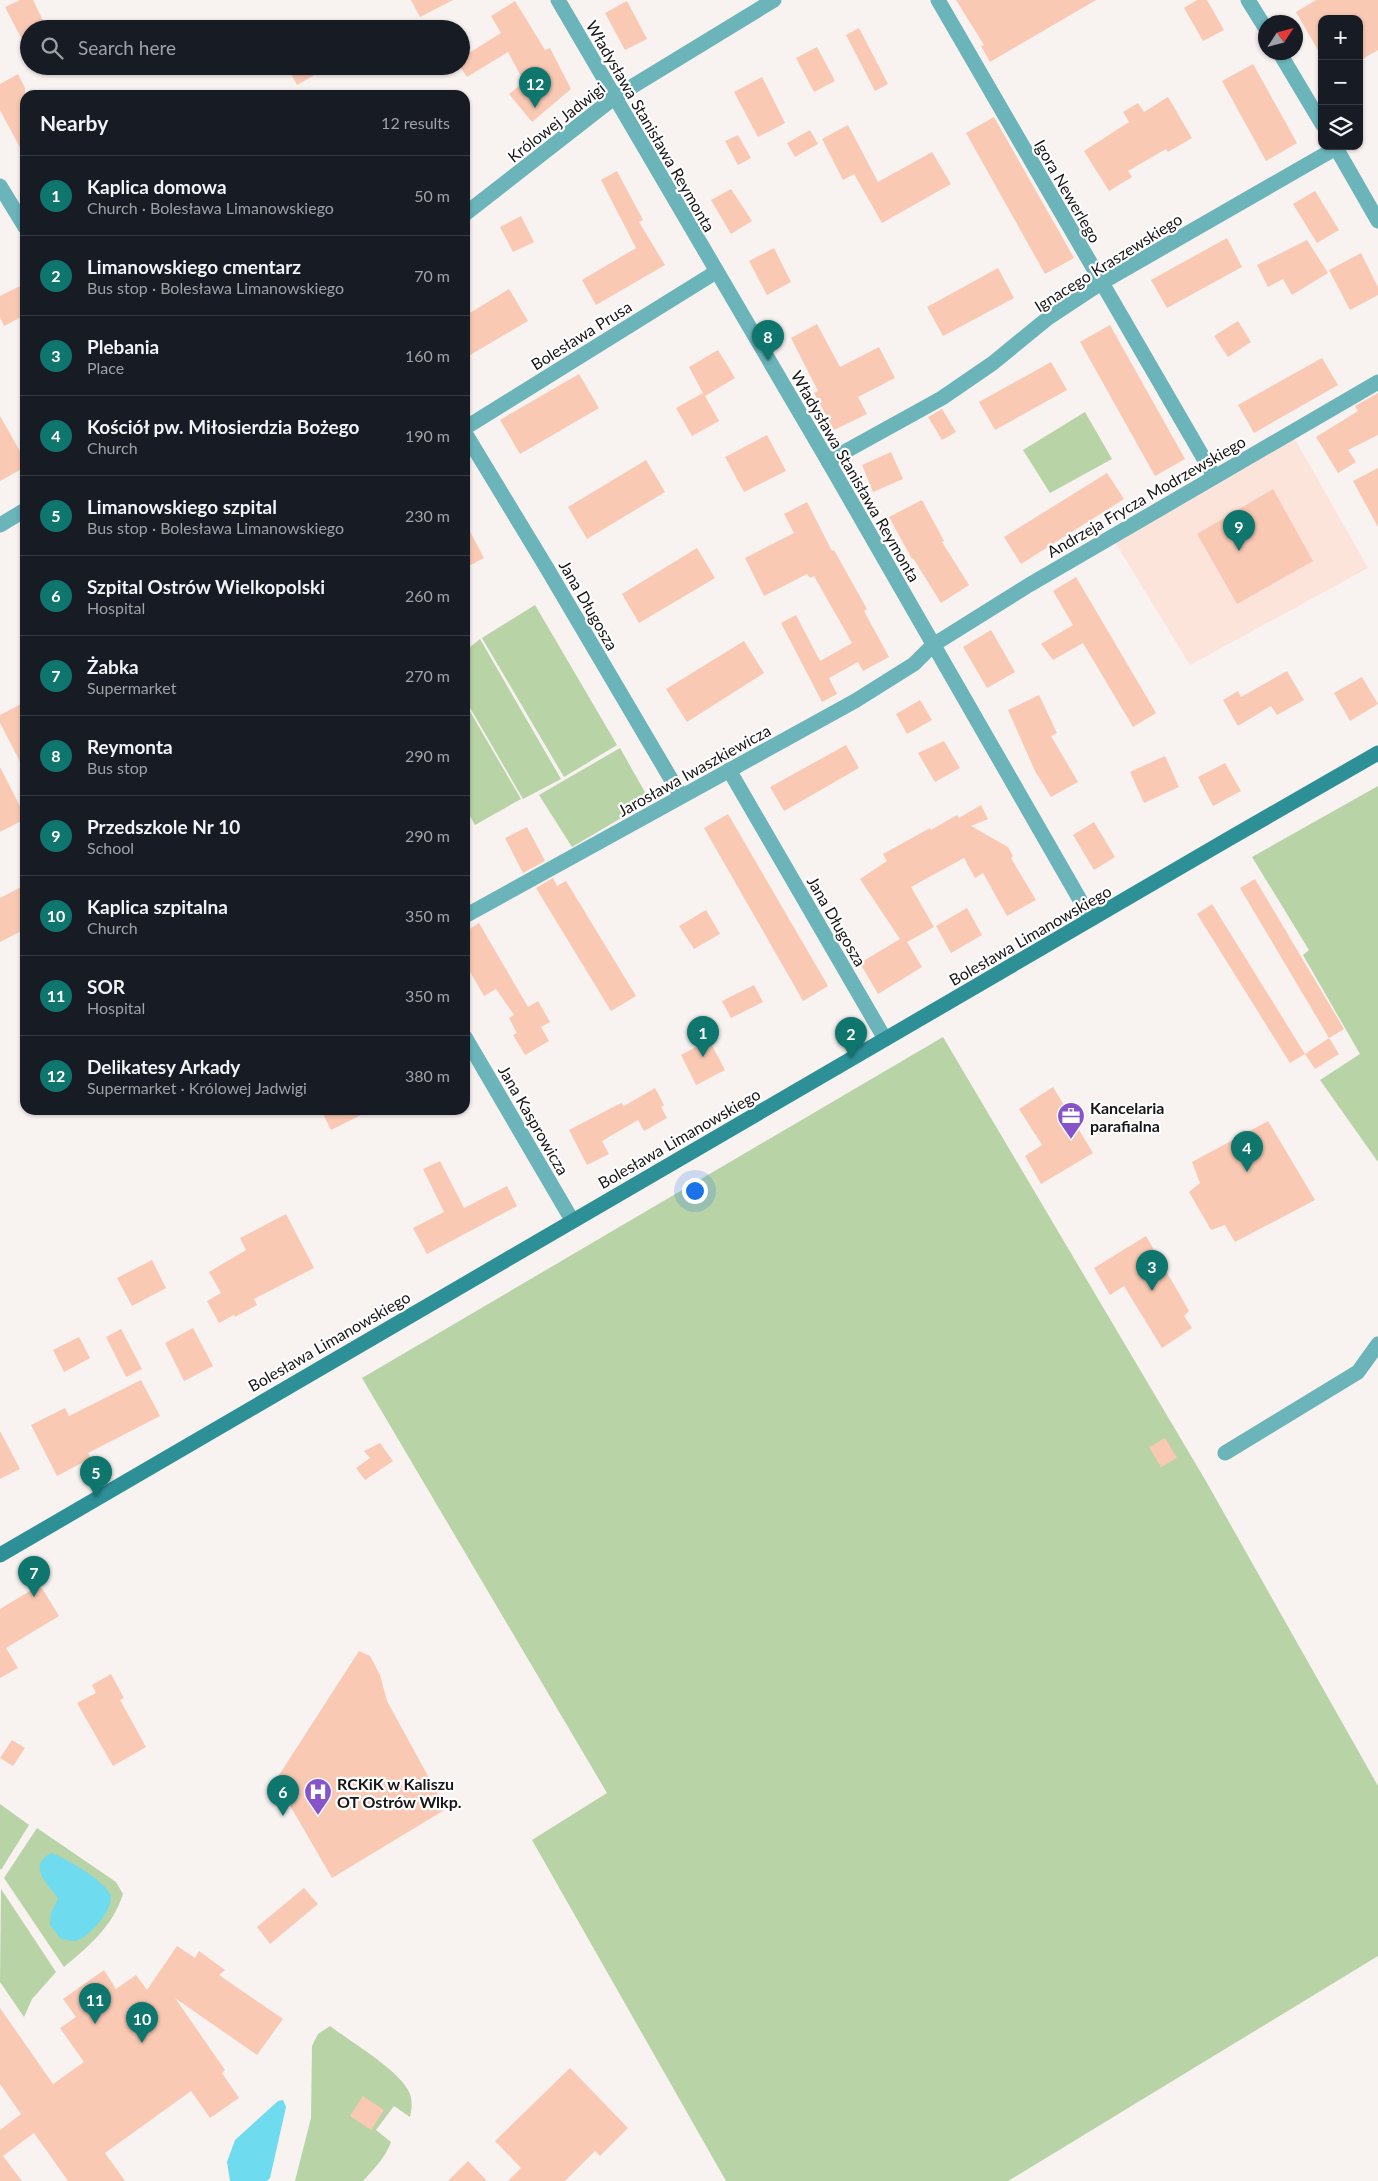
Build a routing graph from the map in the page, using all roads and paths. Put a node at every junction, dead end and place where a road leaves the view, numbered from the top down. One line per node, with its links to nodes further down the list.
1 (558, 0): 7 (street, Władysława Stanisława Reymonta)
2 (774, 0): 7 (street, Królowej Jadwigi)
3 (938, 0): 16 (street, Igora Newerlego)
4 (1248, 0): 5 (street)
5 (1258, 16)
6 (1285, 60): 8 (street)
7 (615, 98): 12 (street, Królowej Jadwigi); 15 (street, Władysława Stanisława Reymonta)
8 (1318, 117)
9 (1330, 150): 16 (street, Ignacego Kraszewskiego)
10 (1337, 150): 14 (street)
11 (0, 186): 13 (street)
12 (470, 210)
13 (20, 219)
14 (1378, 221)
15 (716, 272): 18 (street, Bolesława Prusa); 20 (street, Władysława Stanisława Reymonta)
16 (1101, 284): 20 (street, Ignacego Kraszewskiego); 21 (street, Igora Newerlego)
17 (1378, 382): 21 (street, Andrzeja Frycza Modrzewskiego)
18 (470, 425)
19 (470, 441): 27 (street, Jana Długosza)
20 (828, 461): 24 (street, Władysława Stanisława Reymonta)
21 (1214, 476): 24 (street, Andrzeja Frycza Modrzewskiego)
22 (20, 513): 23 (street)
23 (0, 525)
24 (933, 645): 26 (street, Jarosława Iwaszkiewicza); 29 (street, Władysława Stanisława Reymonta)
25 (1378, 753): 29 (street, Bolesława Limanowskiego)
26 (729, 770): 27 (street, Jarosława Iwaszkiewicza); 30 (street, Jana Długosza)
27 (681, 796): 28 (street, Jarosława Iwaszkiewicza)
28 (470, 913)
29 (1091, 919): 30 (street, Bolesława Limanowskiego)
30 (885, 1038): 32 (street, Bolesława Limanowskiego)
31 (470, 1046): 32 (street, Jana Kasprowicza)
32 (572, 1220): 35 (street, Bolesława Limanowskiego)
33 (1378, 1344): 34 (street)
34 (1225, 1453)
35 (0, 1555)

